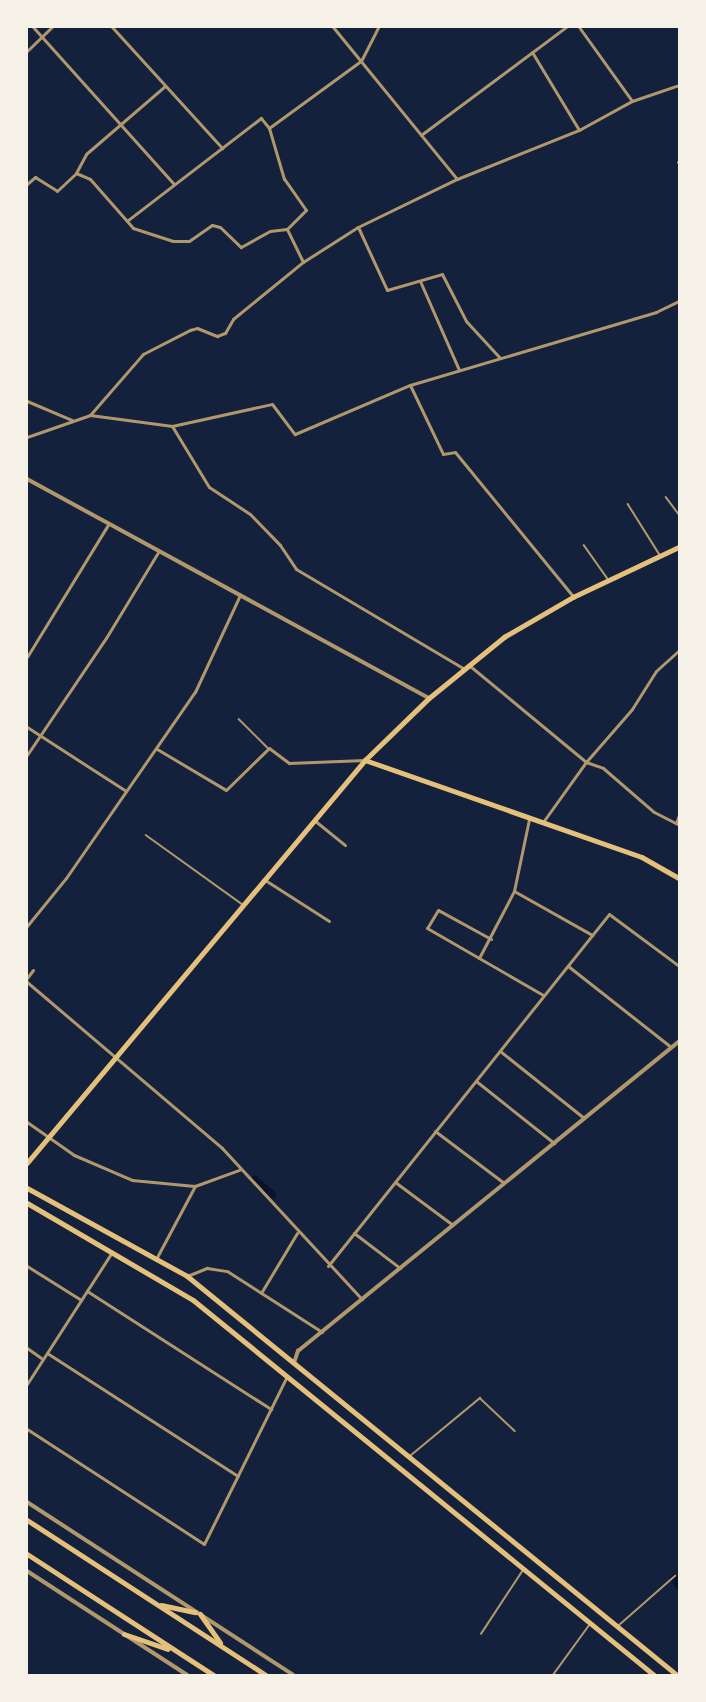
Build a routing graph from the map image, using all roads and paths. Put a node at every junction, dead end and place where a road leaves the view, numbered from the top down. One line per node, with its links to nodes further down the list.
1 (33, 27): 8 (street)
2 (52, 27): 8 (street)
3 (112, 27): 13 (street)
4 (333, 27): 11 (street)
5 (378, 27): 11 (street)
6 (566, 27): 10 (street)
7 (579, 27): 14 (street)
8 (42, 37): 9 (street); 15 (street)
9 (27, 51)
10 (532, 52): 17 (street); 18 (street)
11 (361, 61): 16 (street); 18 (street)
12 (679, 85): 14 (street)
13 (165, 86): 15 (street); 19 (street)
14 (632, 101): 17 (street)
15 (120, 124): 20 (street); 23 (street)
16 (270, 128): 19 (street); 26 (street)
17 (579, 130): 21 (street)
18 (421, 135): 21 (street)
19 (222, 148): 23 (street)
20 (76, 173): 22 (street); 24 (street)
21 (457, 179): 25 (street)
22 (27, 184)
23 (175, 184): 24 (street)
24 (127, 221): 26 (street)
25 (358, 227): 27 (street); 28 (street)
26 (287, 229): 27 (street)
27 (303, 262): 34 (street)
28 (420, 281): 30 (street); 31 (street)
29 (679, 301): 30 (street)
30 (500, 358): 31 (street)
31 (459, 370): 32 (street)
32 (410, 385): 36 (street); 49 (street)
33 (27, 400): 35 (street)
34 (90, 415): 35 (street); 36 (street)
35 (74, 421): 37 (street)
36 (172, 426): 52 (street)
37 (27, 437)
38 (27, 479): 42 (street)
39 (666, 496): 41 (lane)
40 (628, 504): 46 (lane)
41 (679, 514)
42 (109, 524): 45 (street); 51 (street)
43 (584, 545): 47 (lane)
44 (679, 547): 46 (main road)
45 (159, 551): 48 (street); 56 (street)
46 (661, 556): 47 (main road)
47 (609, 580): 49 (main road)
48 (240, 595): 53 (street); 57 (street)
49 (573, 597): 52 (main road)
50 (679, 651): 61 (street)
51 (27, 657)
52 (466, 666): 53 (main road); 61 (street)
53 (429, 698): 60 (main road)
54 (239, 719): 58 (lane)
55 (27, 727): 56 (street)
56 (42, 735): 59 (street); 62 (street)
57 (156, 748): 58 (street); 62 (street)
58 (269, 748): 60 (street)
59 (27, 755)
60 (365, 760): 64 (main road); 65 (main road)
61 (586, 762): 66 (street); 67 (street)
62 (126, 792): 75 (street)
63 (679, 815): 67 (street)
64 (529, 819): 66 (main road); 72 (street)
65 (314, 820): 69 (street); 71 (main road)
66 (542, 824): 70 (main road)
67 (677, 824)
68 (146, 835): 73 (lane)
69 (345, 845)
70 (679, 878)
71 (264, 879): 73 (main road); 74 (street)
72 (514, 891): 76 (street); 77 (street)
73 (243, 904): 87 (main road)
74 (329, 921)
75 (27, 926)
76 (592, 935): 79 (street); 80 (street)
77 (491, 939): 78 (street); 78 (street)
78 (479, 958): 83 (street)
79 (568, 966): 83 (street); 85 (street)
80 (679, 966)
81 (33, 970): 82 (street)
82 (27, 980): 87 (street)
83 (544, 996): 86 (street)
84 (679, 1041): 85 (street)
85 (671, 1047): 89 (street)
86 (500, 1051): 88 (street); 89 (street)
87 (115, 1057): 92 (main road); 95 (street)
88 (476, 1081): 91 (street); 93 (street)
89 (584, 1118): 93 (street)
90 (27, 1122): 92 (street)
91 (435, 1131): 96 (street); 97 (street)
92 (48, 1137): 94 (main road); 98 (street)
93 (554, 1143): 97 (street)
94 (27, 1163)
95 (239, 1170): 98 (street); 102 (street)
96 (395, 1182): 101 (street); 103 (street)
97 (504, 1184): 101 (street)
98 (195, 1186): 105 (street)
99 (27, 1188): 105 (main road)
100 (27, 1203): 104 (main road)
101 (453, 1225): 108 (street)
102 (297, 1233): 107 (street); 111 (street)
103 (354, 1233): 107 (street); 108 (street)
104 (112, 1252): 110 (street); 119 (main road)
105 (156, 1259): 109 (main road)
106 (27, 1266): 113 (street)
107 (328, 1266): 112 (street)
108 (400, 1268): 112 (street)
109 (187, 1276): 111 (street); 118 (main road)
110 (87, 1291): 113 (street); 121 (street)
111 (261, 1293): 114 (street)
112 (362, 1299): 114 (street)
113 (81, 1300): 116 (street)
114 (322, 1332): 118 (street)
115 (27, 1348): 117 (street)
116 (47, 1353): 117 (street); 125 (street)
117 (43, 1359): 120 (street)
118 (294, 1363): 119 (main road); 124 (main road)
119 (287, 1376): 121 (street); 129 (main road)
120 (27, 1384)
121 (271, 1409): 125 (street)
122 (27, 1429): 125 (street)
123 (515, 1431): 124 (lane)
124 (409, 1457): 135 (main road)
125 (238, 1476)
126 (27, 1502): 133 (street)
127 (27, 1520): 132 (main road)
128 (27, 1554): 139 (main road)
129 (524, 1569): 134 (main road); 136 (lane)
130 (27, 1571): 137 (street)
131 (675, 1576): 135 (lane)
132 (157, 1604): 133 (main road); 138 (main road)
133 (197, 1613): 138 (main road); 143 (street)
134 (590, 1623): 144 (lane); 145 (main road)
135 (618, 1627): 146 (main road)
136 (481, 1634)
137 (124, 1635): 139 (main road); 140 (street)
138 (223, 1647): 142 (main road)
139 (177, 1651): 141 (main road)
140 (187, 1675)
141 (213, 1675)
142 (266, 1675)
143 (293, 1675)
144 (553, 1675)
145 (654, 1675)
146 (677, 1675)

